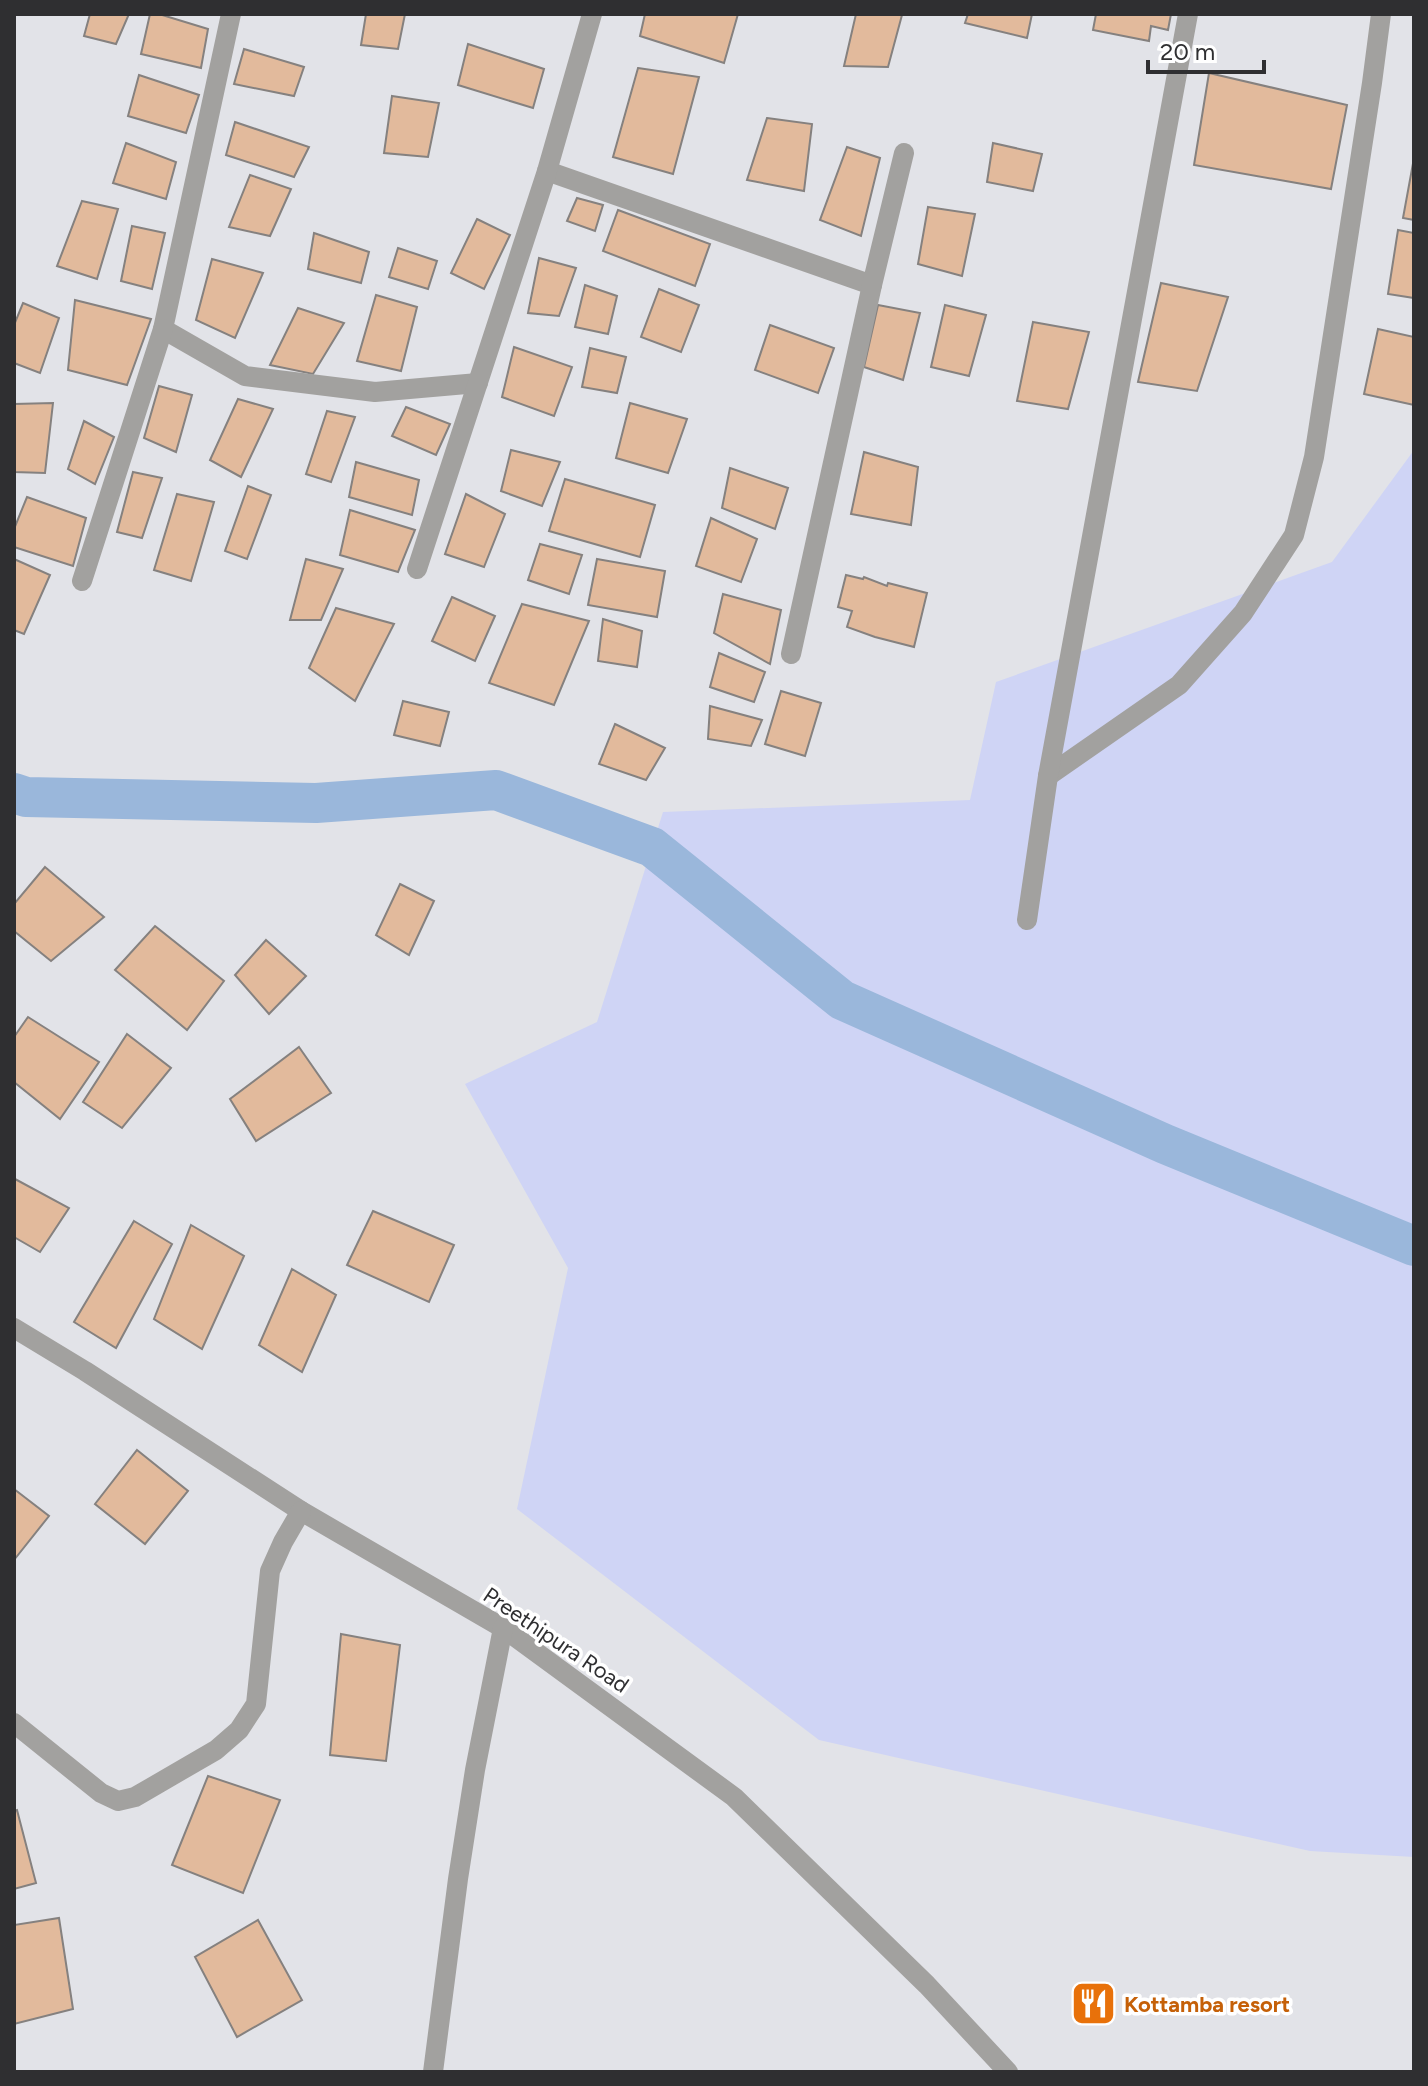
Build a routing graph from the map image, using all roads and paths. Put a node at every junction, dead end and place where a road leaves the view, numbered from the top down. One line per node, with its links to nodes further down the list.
1 (231, 14): 8 (street)
2 (592, 14): 6 (street)
3 (1188, 14): 13 (street)
4 (1381, 14): 13 (street)
5 (904, 153): 7 (street)
6 (547, 171): 7 (street); 9 (street)
7 (872, 285): 12 (street)
8 (163, 329): 9 (street); 11 (street)
9 (478, 383): 10 (street)
10 (417, 569)
11 (82, 581)
12 (791, 654)
13 (1048, 776): 14 (street)
14 (1027, 920)
15 (14, 1328): 16 (street, Preethipura Road)
16 (301, 1511): 17 (street, Preethipura Road); 18 (street)
17 (503, 1628): 19 (street); 20 (street, Preethipura Road)
18 (14, 1723)
19 (433, 2072)
20 (1008, 2072)

